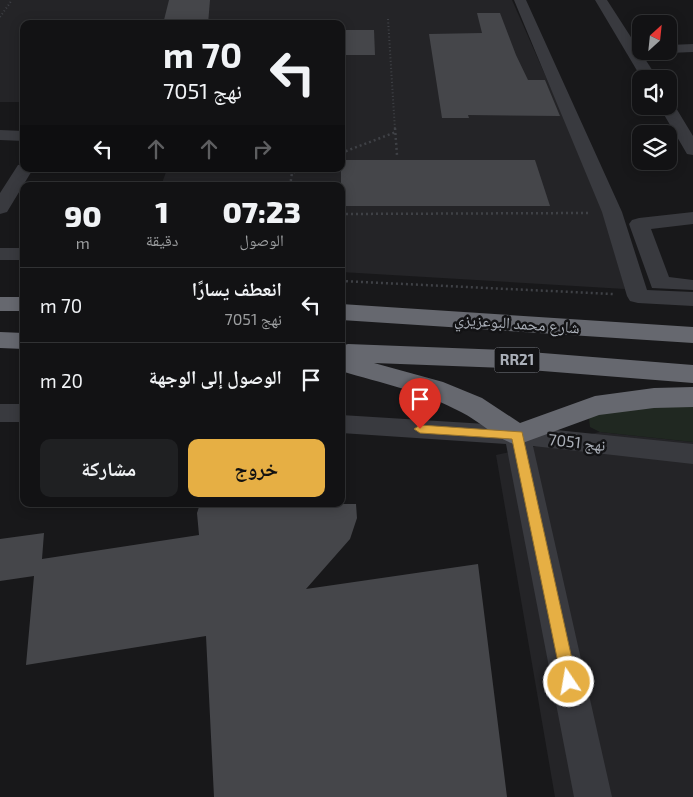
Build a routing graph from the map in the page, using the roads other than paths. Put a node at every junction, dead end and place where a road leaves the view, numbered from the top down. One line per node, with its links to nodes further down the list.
1 (520, 0): 16 (street)
2 (601, 0): 3 (street)
3 (632, 43)
4 (693, 48): 5 (street)
5 (678, 49)
6 (672, 115): 9 (street)
7 (0, 135): 8 (street)
8 (20, 136)
9 (693, 150)
10 (22, 172): 11 (street)
11 (0, 208)
12 (693, 218): 15 (street)
13 (0, 254): 14 (street)
14 (20, 254)
15 (693, 285)
16 (693, 298)
17 (0, 304): 18 (highway)
18 (20, 304)
19 (345, 312): 20 (highway, شارع محمد البوعزيزي / RR21)
20 (693, 335)
21 (0, 340): 22 (highway)
22 (20, 341)
23 (345, 352): 25 (highway, RR21)
24 (345, 363): 30 (highway)
25 (693, 374)
26 (693, 397): 30 (highway)
27 (0, 412): 28 (street)
28 (20, 413)
29 (345, 424): 30 (street, نهج 7051)
30 (517, 435): 31 (street, نهج 7051); 32 (street)
31 (693, 454)
32 (593, 797)

